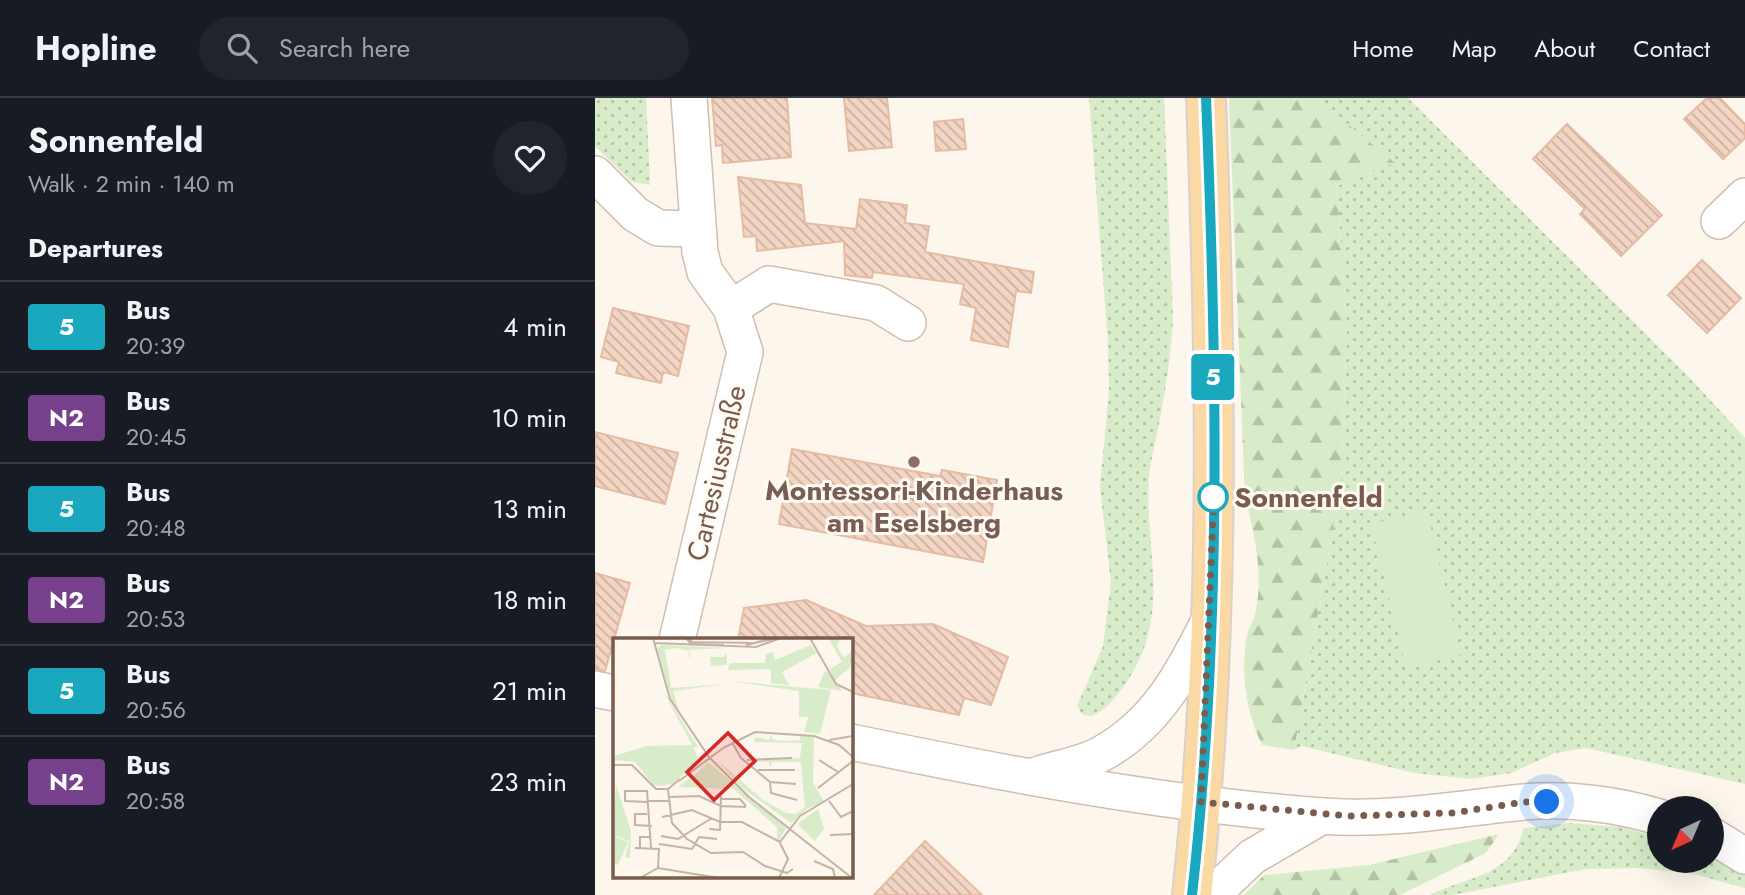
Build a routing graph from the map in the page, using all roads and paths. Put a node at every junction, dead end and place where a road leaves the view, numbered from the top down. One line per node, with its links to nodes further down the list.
1 (689, 98): 6 (street, Cartesiusstraße)
2 (1206, 98): 9 (main road)
3 (595, 174): 6 (street)
4 (1745, 196): 5 (street)
5 (1719, 221)
6 (696, 229): 7 (street, Cartesiusstraße)
7 (731, 308): 8 (street); 10 (street, Cartesiusstraße)
8 (908, 323)
9 (1211, 617): 14 (street); 15 (main road)
10 (677, 638)
11 (595, 689): 12 (street)
12 (613, 693)
13 (852, 742): 14 (street)
14 (1034, 776): 15 (street)
15 (1201, 802): 17 (street); 22 (main road)
16 (1647, 815): 17 (street)
17 (1322, 816): 23 (street)
18 (1724, 831): 19 (street)
19 (1745, 832)
20 (1724, 843): 21 (street)
21 (1745, 856)
22 (1192, 895)
23 (1212, 895)

